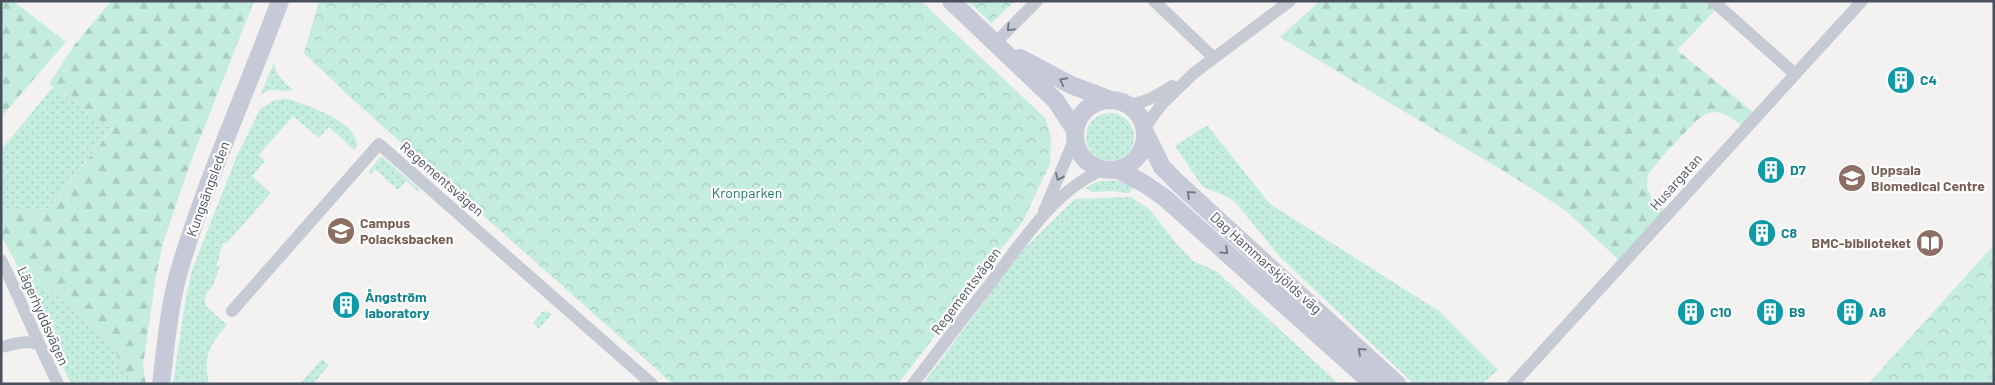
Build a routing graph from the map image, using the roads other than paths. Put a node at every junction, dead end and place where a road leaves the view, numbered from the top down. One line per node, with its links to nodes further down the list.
1 (280, 1): 23 (main road, Kungsängsleden)
2 (951, 1): 8 (main road)
3 (1036, 1): 8 (street, one-way to 8)
4 (1154, 1): 9 (street)
5 (1290, 1): 9 (street)
6 (1714, 1): 11 (street)
7 (1862, 1): 11 (street, Husargatan)
8 (999, 45): 12 (main road, one-way to 8); 15 (main road)
9 (1213, 57): 10 (street)
10 (1194, 73): 13 (street); 14 (street)
11 (1794, 74): 28 (street, Husargatan)
12 (1108, 99): 13 (main road); 15 (main road)
13 (1127, 104): 14 (main road)
14 (1145, 130): 16 (main road); 27 (main road, Dag Hammarskjölds väg, one-way to 14)
15 (1075, 134): 16 (main road); 17 (street, Regementsvägen, one-way to 17)
16 (1110, 169): 17 (street, Regementsvägen); 26 (main road, Dag Hammarskjölds väg, one-way to 26)
17 (1042, 216): 25 (street, Regementsvägen)
18 (1, 260): 20 (street, Lägerhyddsvägen)
19 (232, 311): 24 (street, Regementsvägen)
20 (38, 344): 21 (street); 22 (street, Lägerhyddsvägen)
21 (1, 347)
22 (58, 384)
23 (161, 384)
24 (652, 384)
25 (913, 384)
26 (1373, 384)
27 (1397, 384)
28 (1513, 384)

